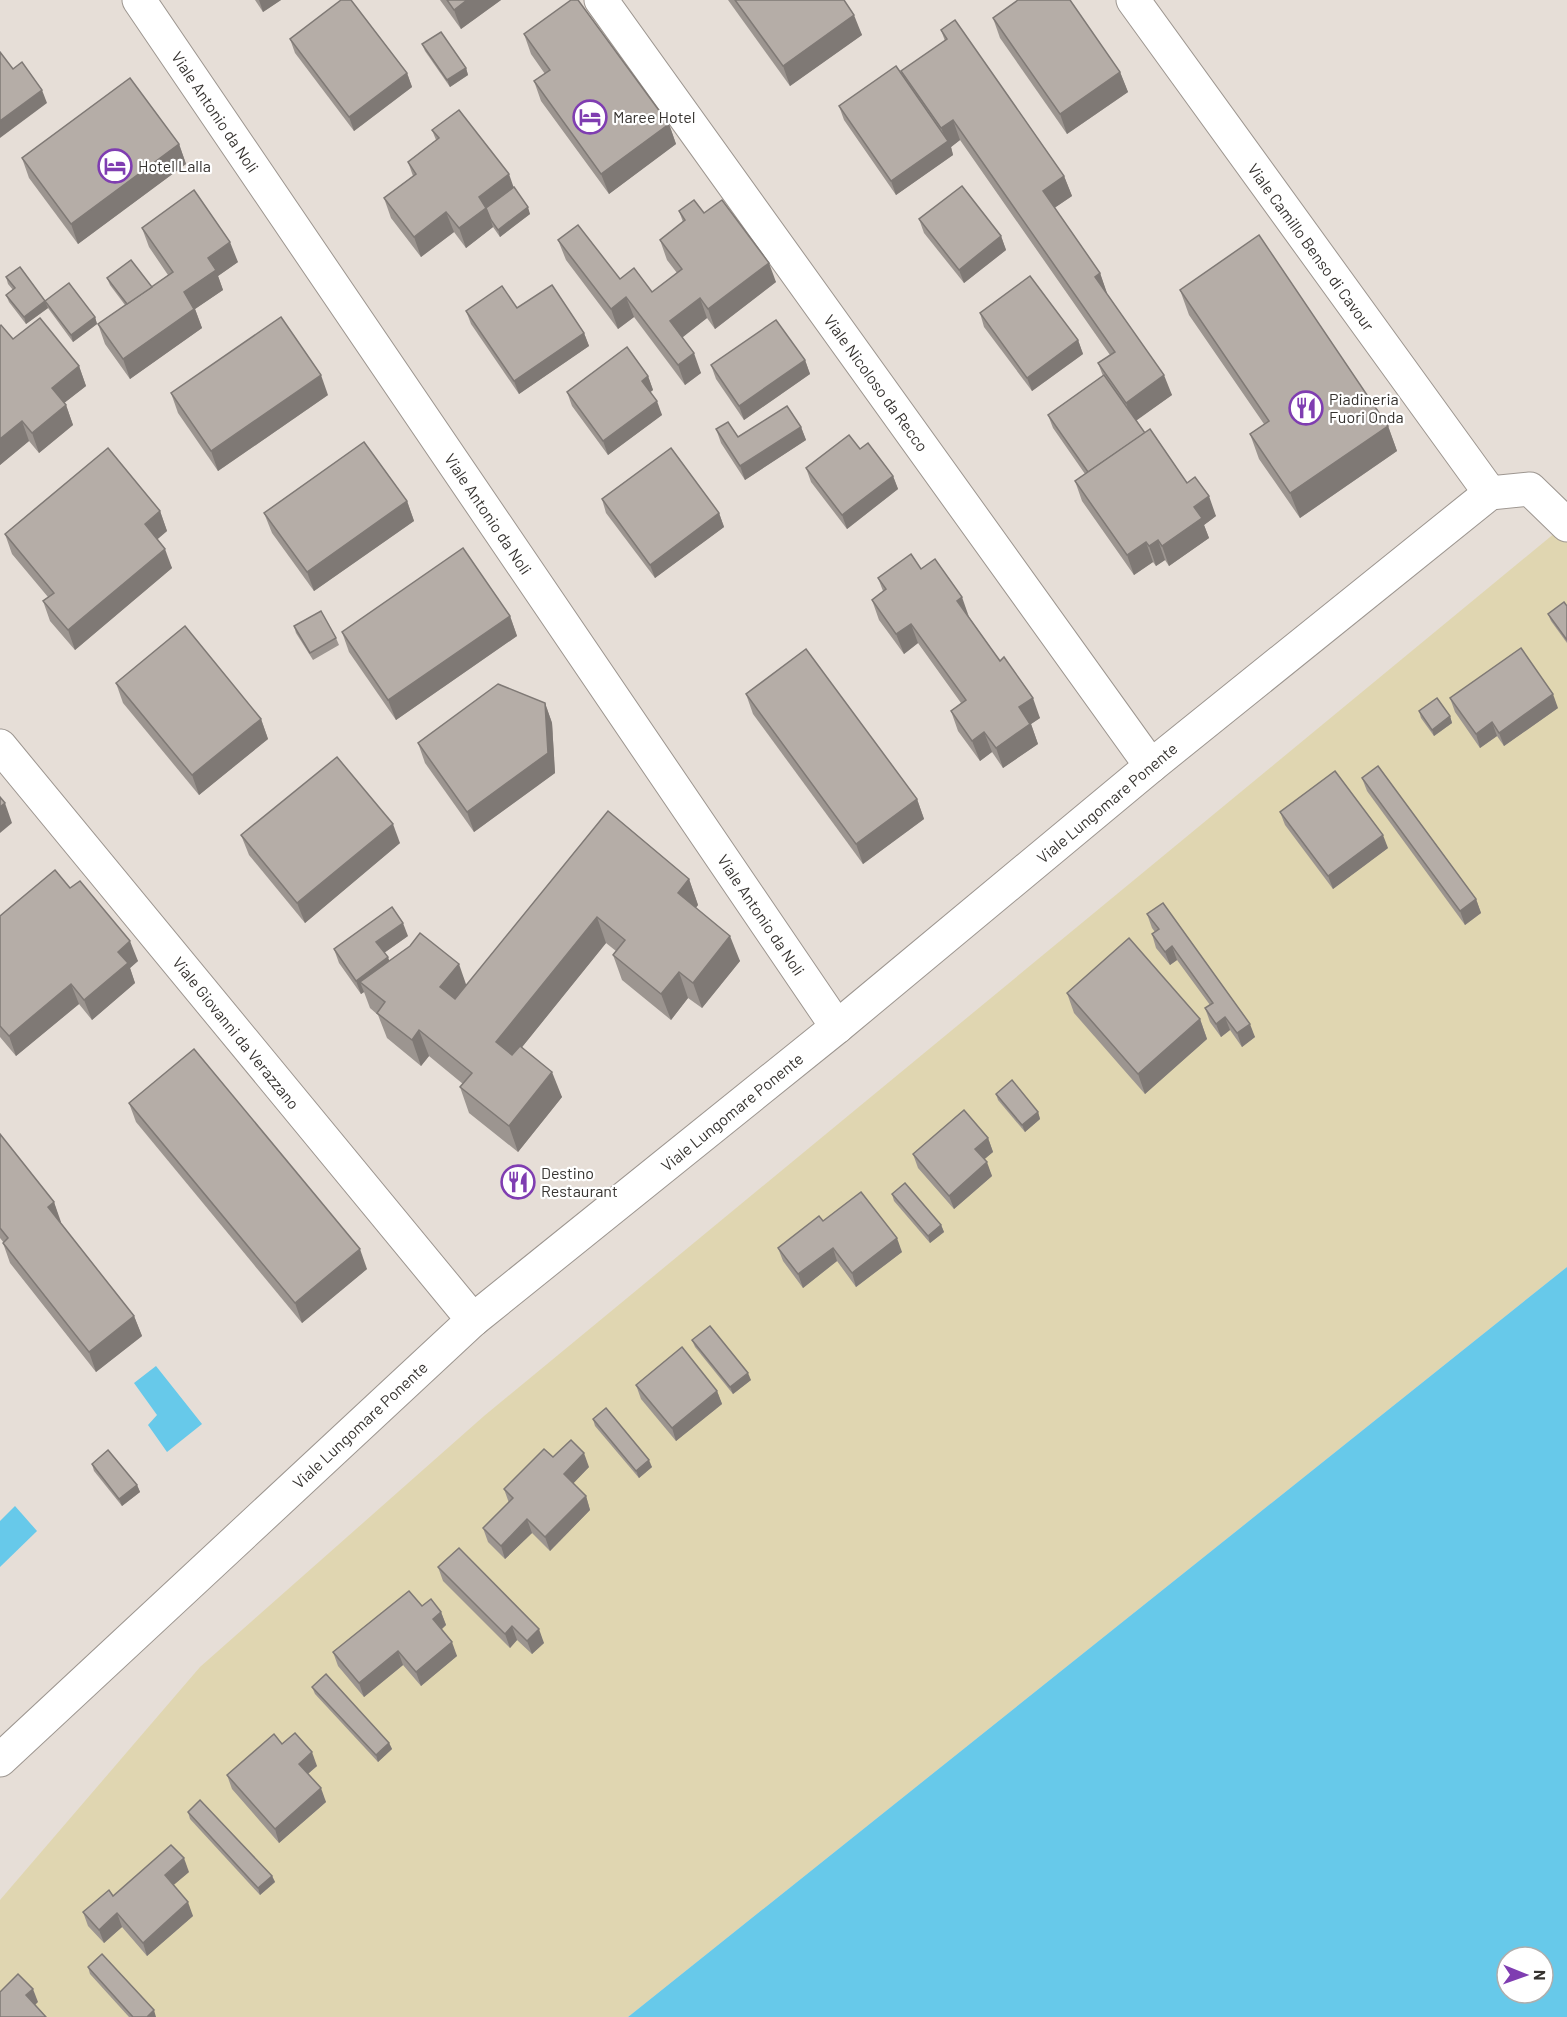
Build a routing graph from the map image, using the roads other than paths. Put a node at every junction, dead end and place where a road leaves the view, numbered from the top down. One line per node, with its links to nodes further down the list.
1 (139, 0): 8 (street, Viale Antonio da Noli)
2 (601, 0): 7 (street, Viale Nicoloso da Recco)
3 (1133, 0): 4 (street, Viale Camillo Benso di Cavour)
4 (1490, 493): 5 (street); 7 (street, Viale Lungomare Ponente)
5 (1567, 525)
6 (0, 746): 9 (street, Viale Giovanni da Verazzano)
7 (1151, 766): 8 (street, Viale Lungomare Ponente)
8 (837, 1027): 9 (street, Viale Lungomare Ponente)
9 (473, 1320): 10 (street, Viale Lungomare Ponente)
10 (0, 1760)

